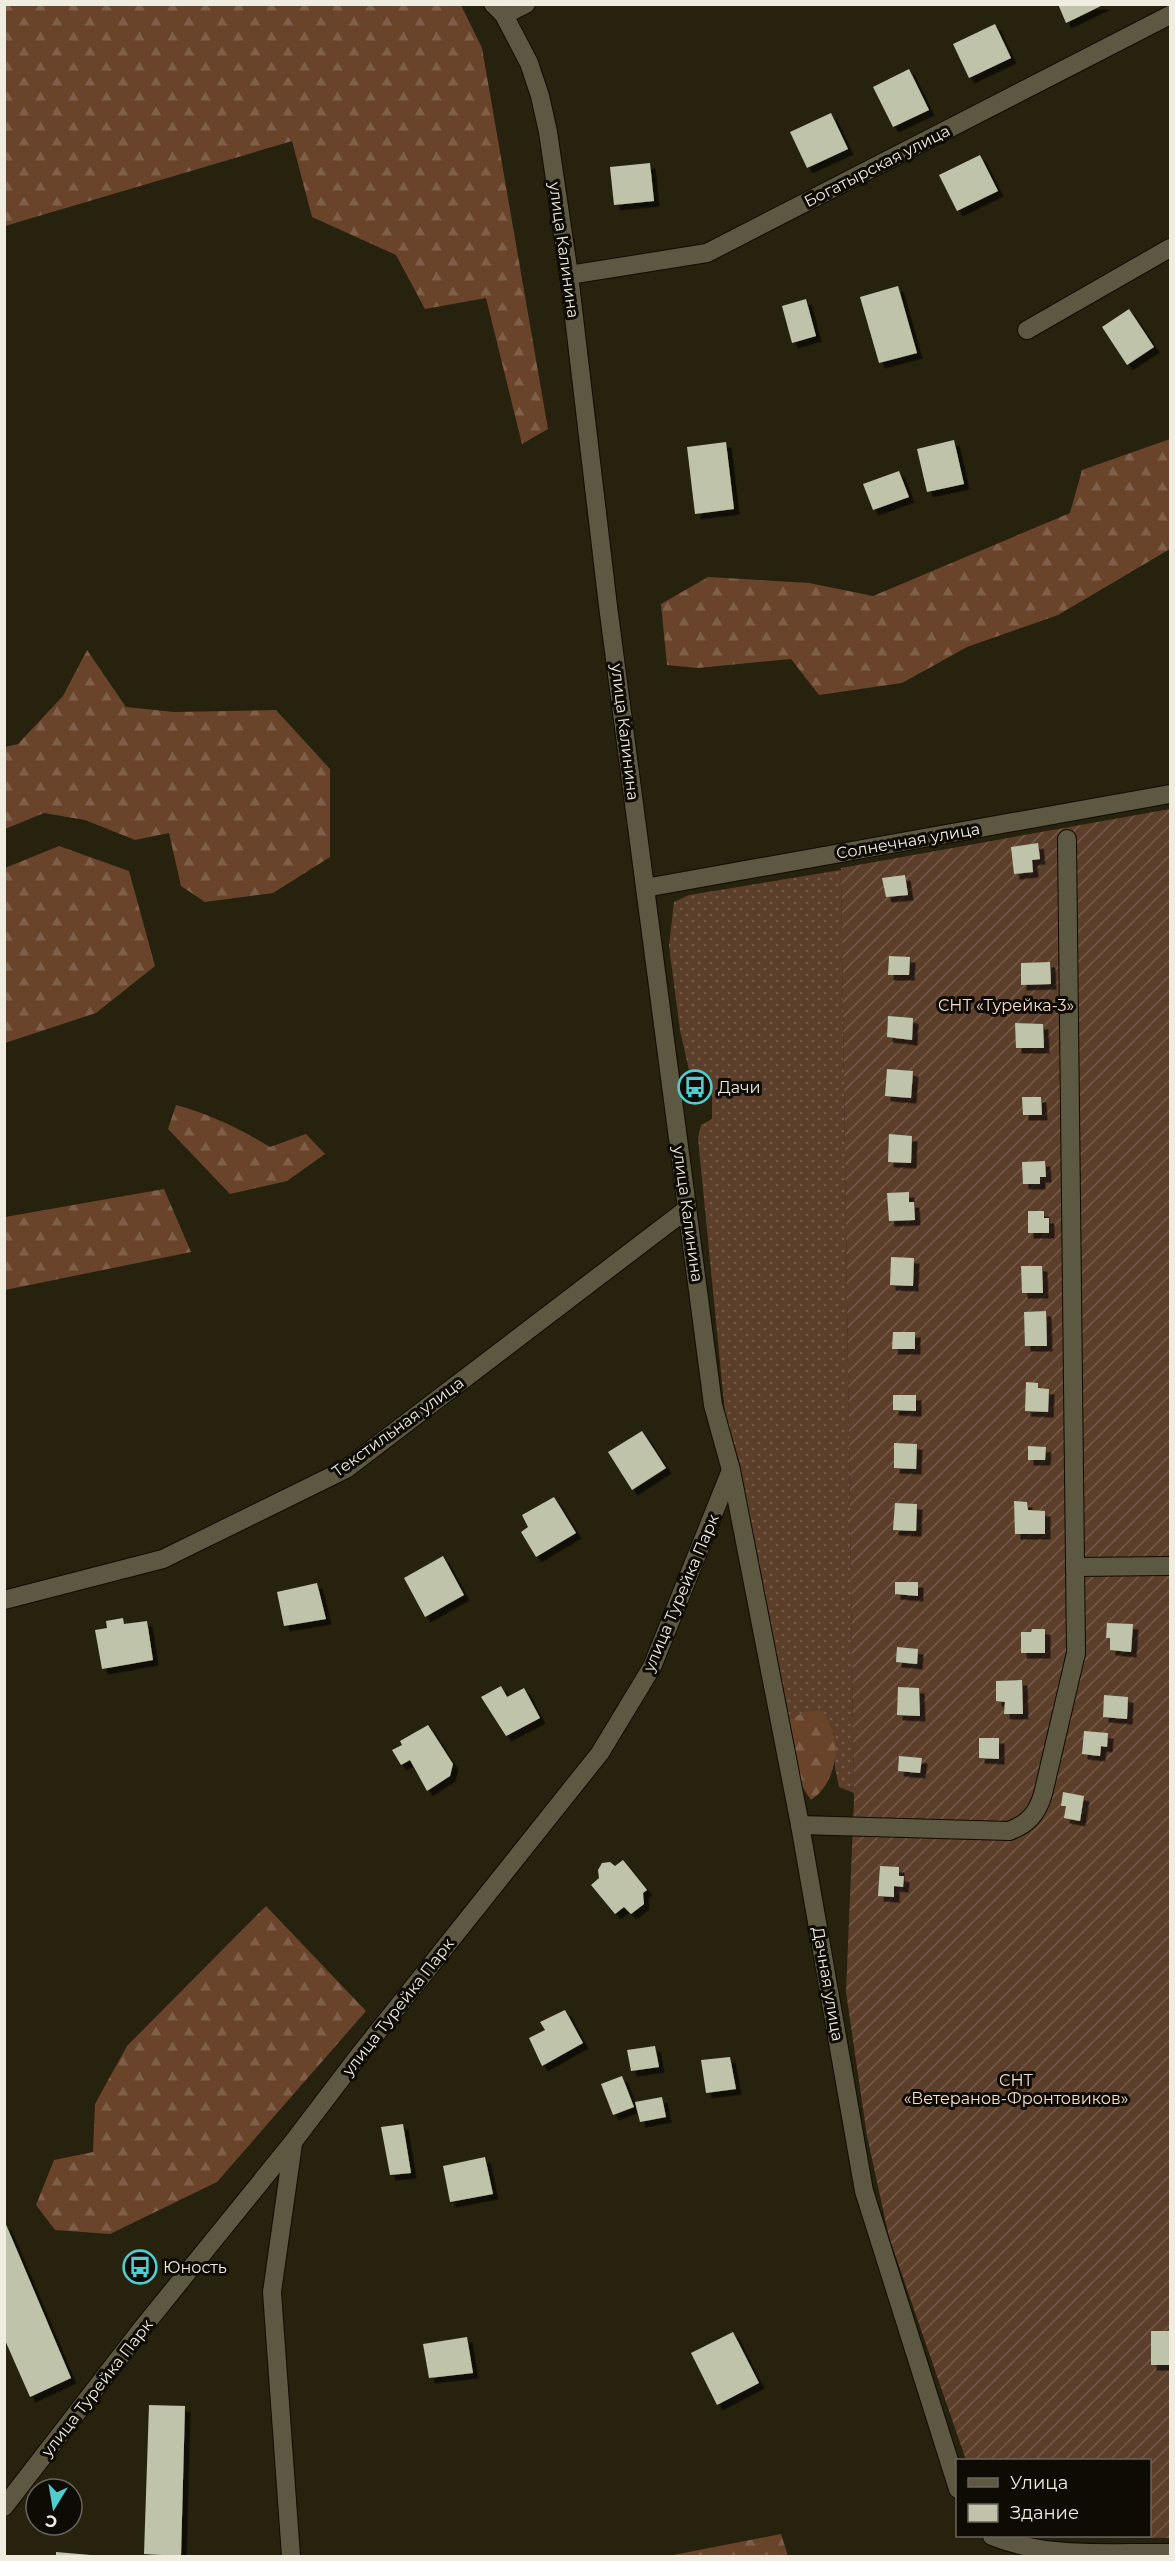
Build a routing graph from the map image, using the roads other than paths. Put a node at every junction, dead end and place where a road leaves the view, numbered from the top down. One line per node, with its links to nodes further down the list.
1 (526, 4): 2 (street)
2 (498, 10): 5 (street, улица Калинина)
3 (1170, 15): 5 (street, Богатырская улица)
4 (1170, 248): 6 (street)
5 (569, 275): 9 (street, улица Калинина)
6 (1027, 330)
7 (1170, 794): 9 (street, Солнечная улица)
8 (1067, 839): 13 (street)
9 (645, 888): 10 (street, улица Калинина)
10 (687, 1209): 11 (street, улица Калинина); 14 (street, Текстильная улица)
11 (731, 1470): 15 (street, Дачная улица); 16 (street, улица Турейка Парк)
12 (1170, 1566): 13 (street)
13 (1076, 1567): 15 (street)
14 (4, 1600)
15 (800, 1825): 17 (street, Дачная улица)
16 (293, 2142): 18 (street, улица Турейка Парк); 21 (street)
17 (956, 2486)
18 (4, 2507)
19 (996, 2537): 20 (street)
20 (1170, 2553)
21 (291, 2556)

